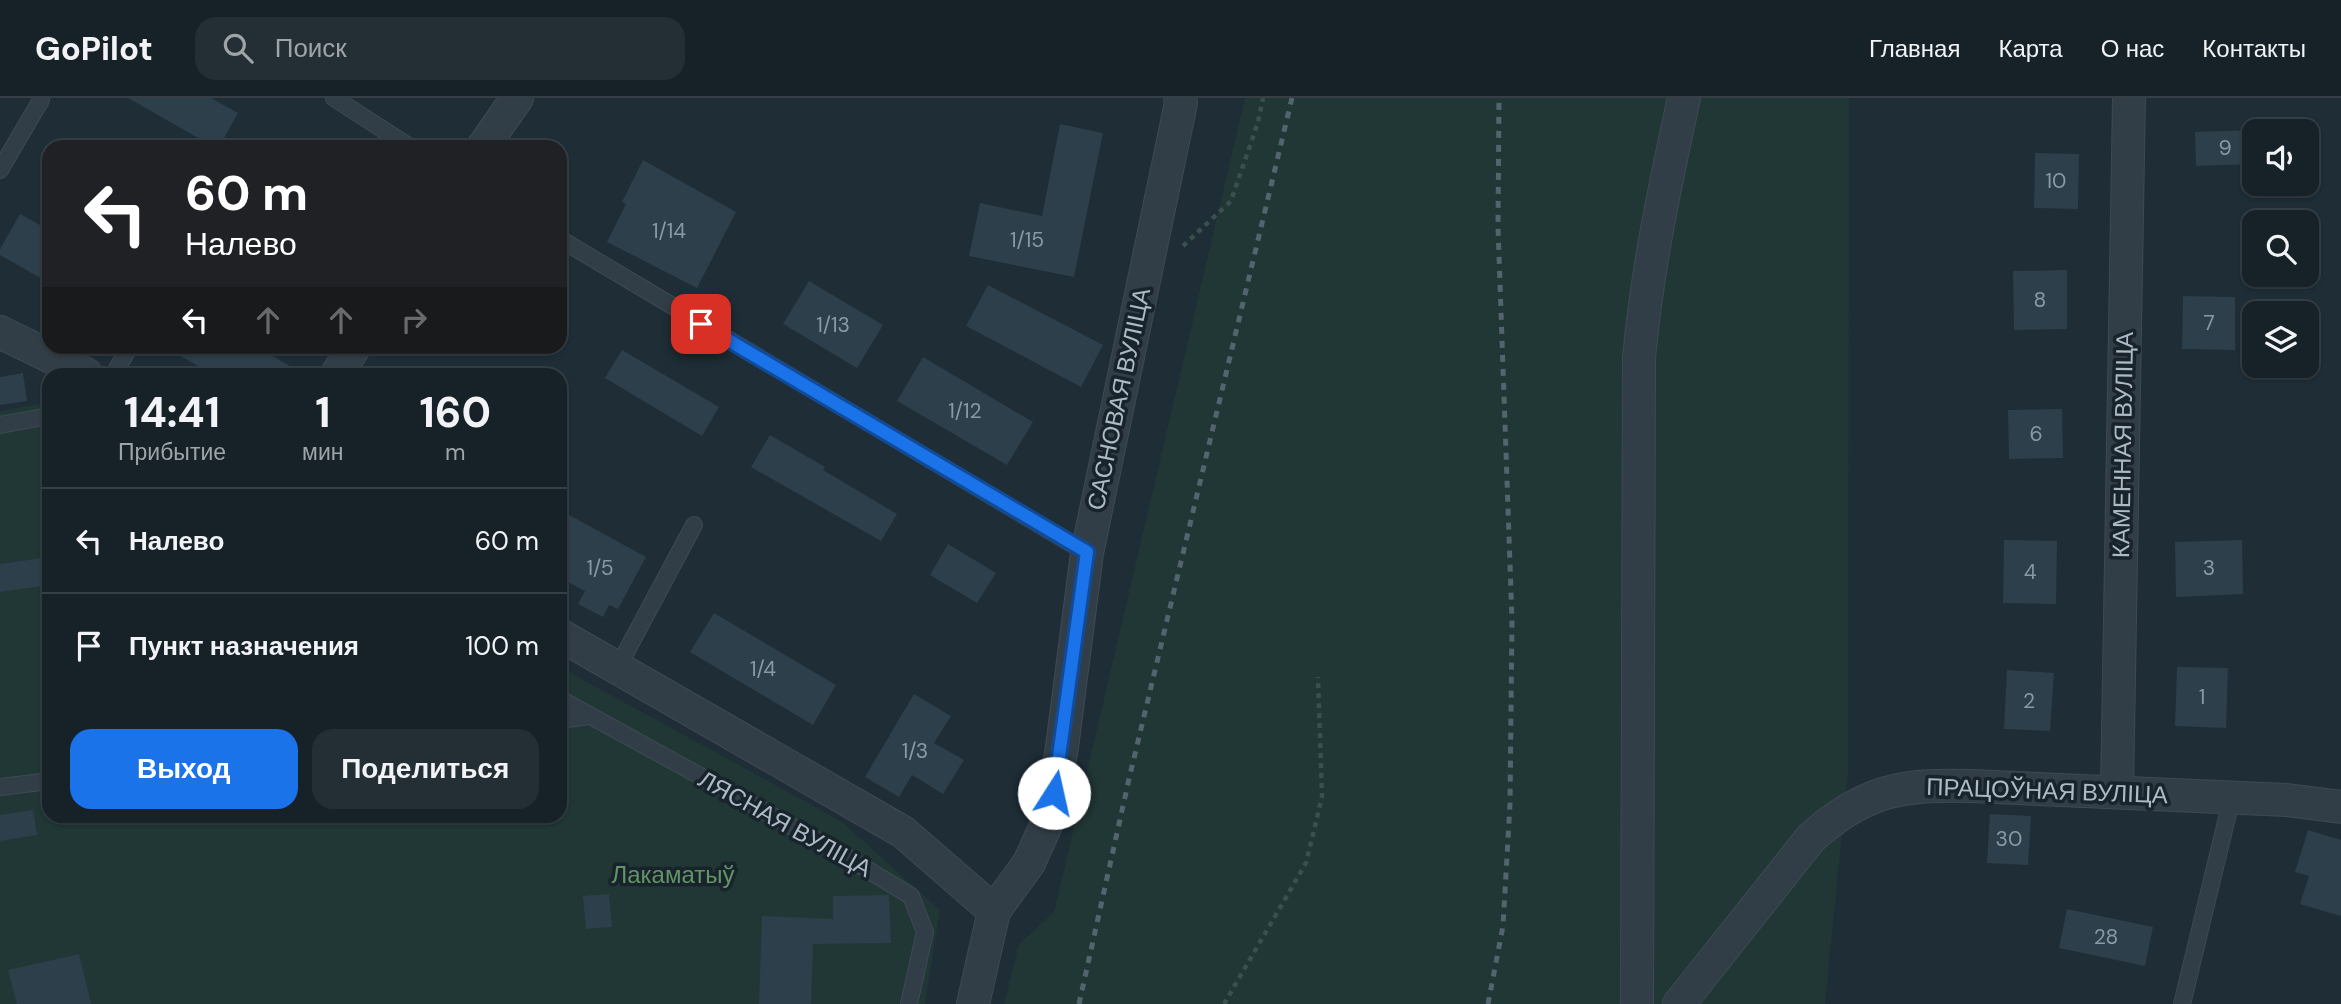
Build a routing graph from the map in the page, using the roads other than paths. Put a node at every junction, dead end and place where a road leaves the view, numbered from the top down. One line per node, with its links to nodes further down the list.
1 (334, 98): 7 (lane)
2 (517, 98): 8 (street)
3 (1684, 98): 32 (street)
4 (2129, 98): 26 (street, КАМЕННАЯ ВУЛІЦА)
5 (41, 100): 9 (lane)
6 (1174, 100): 18 (street, САСНОВАЯ ВУЛІЦА)
7 (399, 140)
8 (488, 140)
9 (0, 170)
10 (567, 243): 18 (lane)
11 (0, 332): 12 (street)
12 (42, 353)
13 (45, 354): 14 (street)
14 (74, 368)
15 (42, 417): 16 (lane)
16 (0, 425)
17 (694, 525): 20 (lane)
18 (1087, 552): 29 (street, САСНОВАЯ ВУЛІЦА)
19 (567, 639): 20 (street)
20 (618, 667): 29 (street)
21 (567, 703): 22 (lane, ЛЯСНАЯ ВУЛІЦА)
22 (589, 716): 23 (lane); 30 (lane, ЛЯСНАЯ ВУЛІЦА)
23 (567, 719)
24 (42, 782): 25 (lane)
25 (0, 787)
26 (2117, 792): 27 (street, ПРАЦОЎНАЯ ВУЛІЦА); 33 (street, ПРАЦОЎНАЯ ВУЛІЦА)
27 (2232, 797): 28 (street, ПРАЦОЎНАЯ ВУЛІЦА); 34 (lane)
28 (2341, 807)
29 (994, 911): 31 (street, САСНОВАЯ ВУЛІЦА)
30 (909, 1004)
31 (973, 1004)
32 (1637, 1004)
33 (1679, 1004)
34 (2182, 1004)

